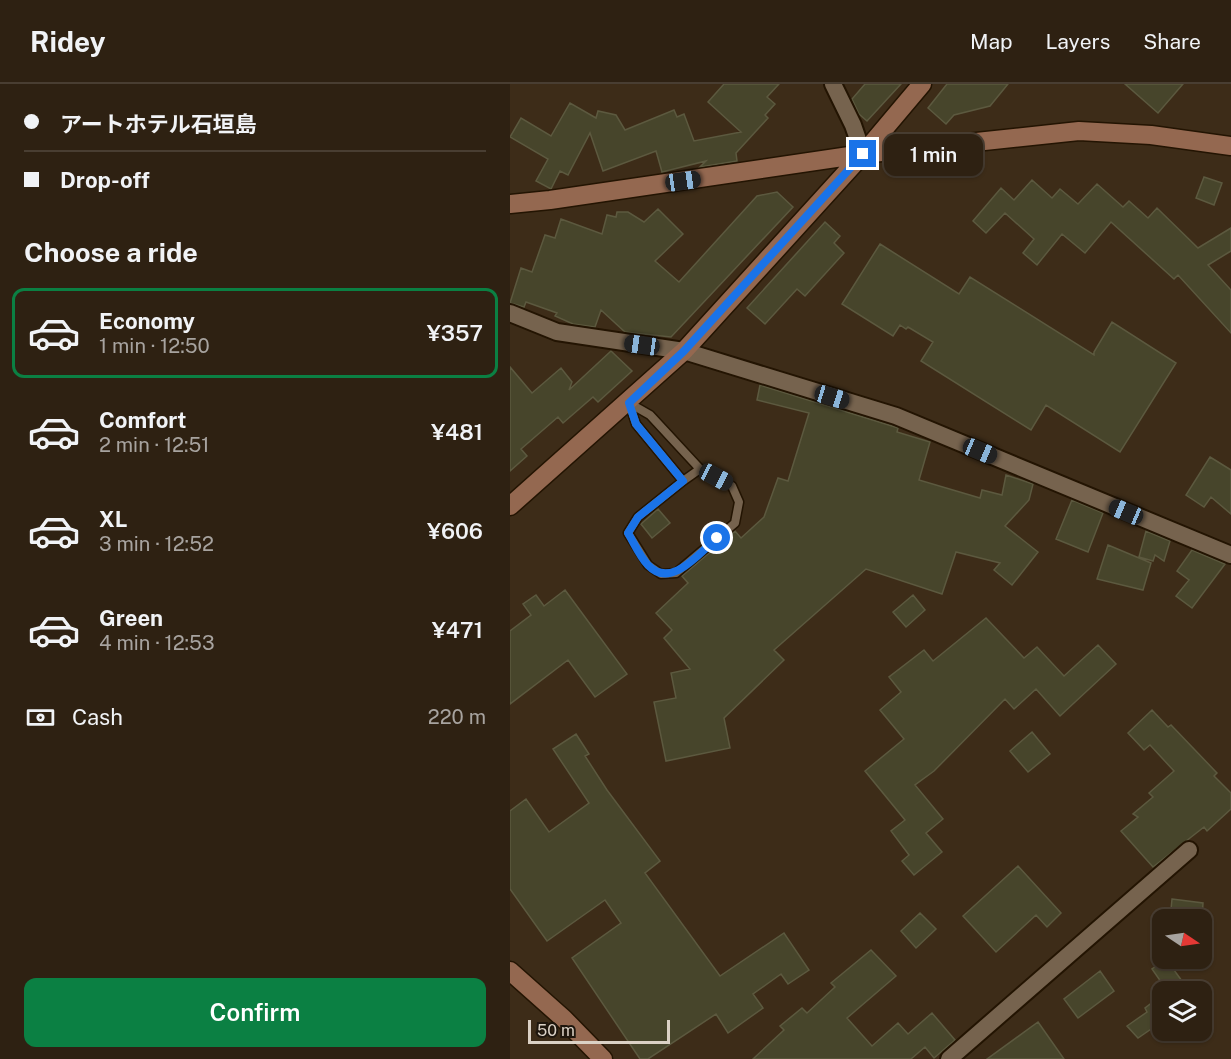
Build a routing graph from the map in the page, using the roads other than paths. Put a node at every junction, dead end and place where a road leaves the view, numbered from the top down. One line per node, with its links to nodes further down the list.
1 (922, 84): 4 (street)
2 (839, 87): 4 (street)
3 (1231, 146): 4 (street)
4 (863, 154): 5 (street); 7 (street)
5 (510, 204)
6 (510, 313): 7 (street)
7 (684, 351): 8 (street); 12 (street)
8 (629, 403): 9 (lane); 10 (lane); 11 (street)
9 (700, 469): 10 (lane); 10 (lane)
10 (683, 481)
11 (510, 506)
12 (1231, 555)
13 (1189, 850): 16 (street)
14 (510, 971): 15 (street)
15 (603, 1059)
16 (949, 1059)

